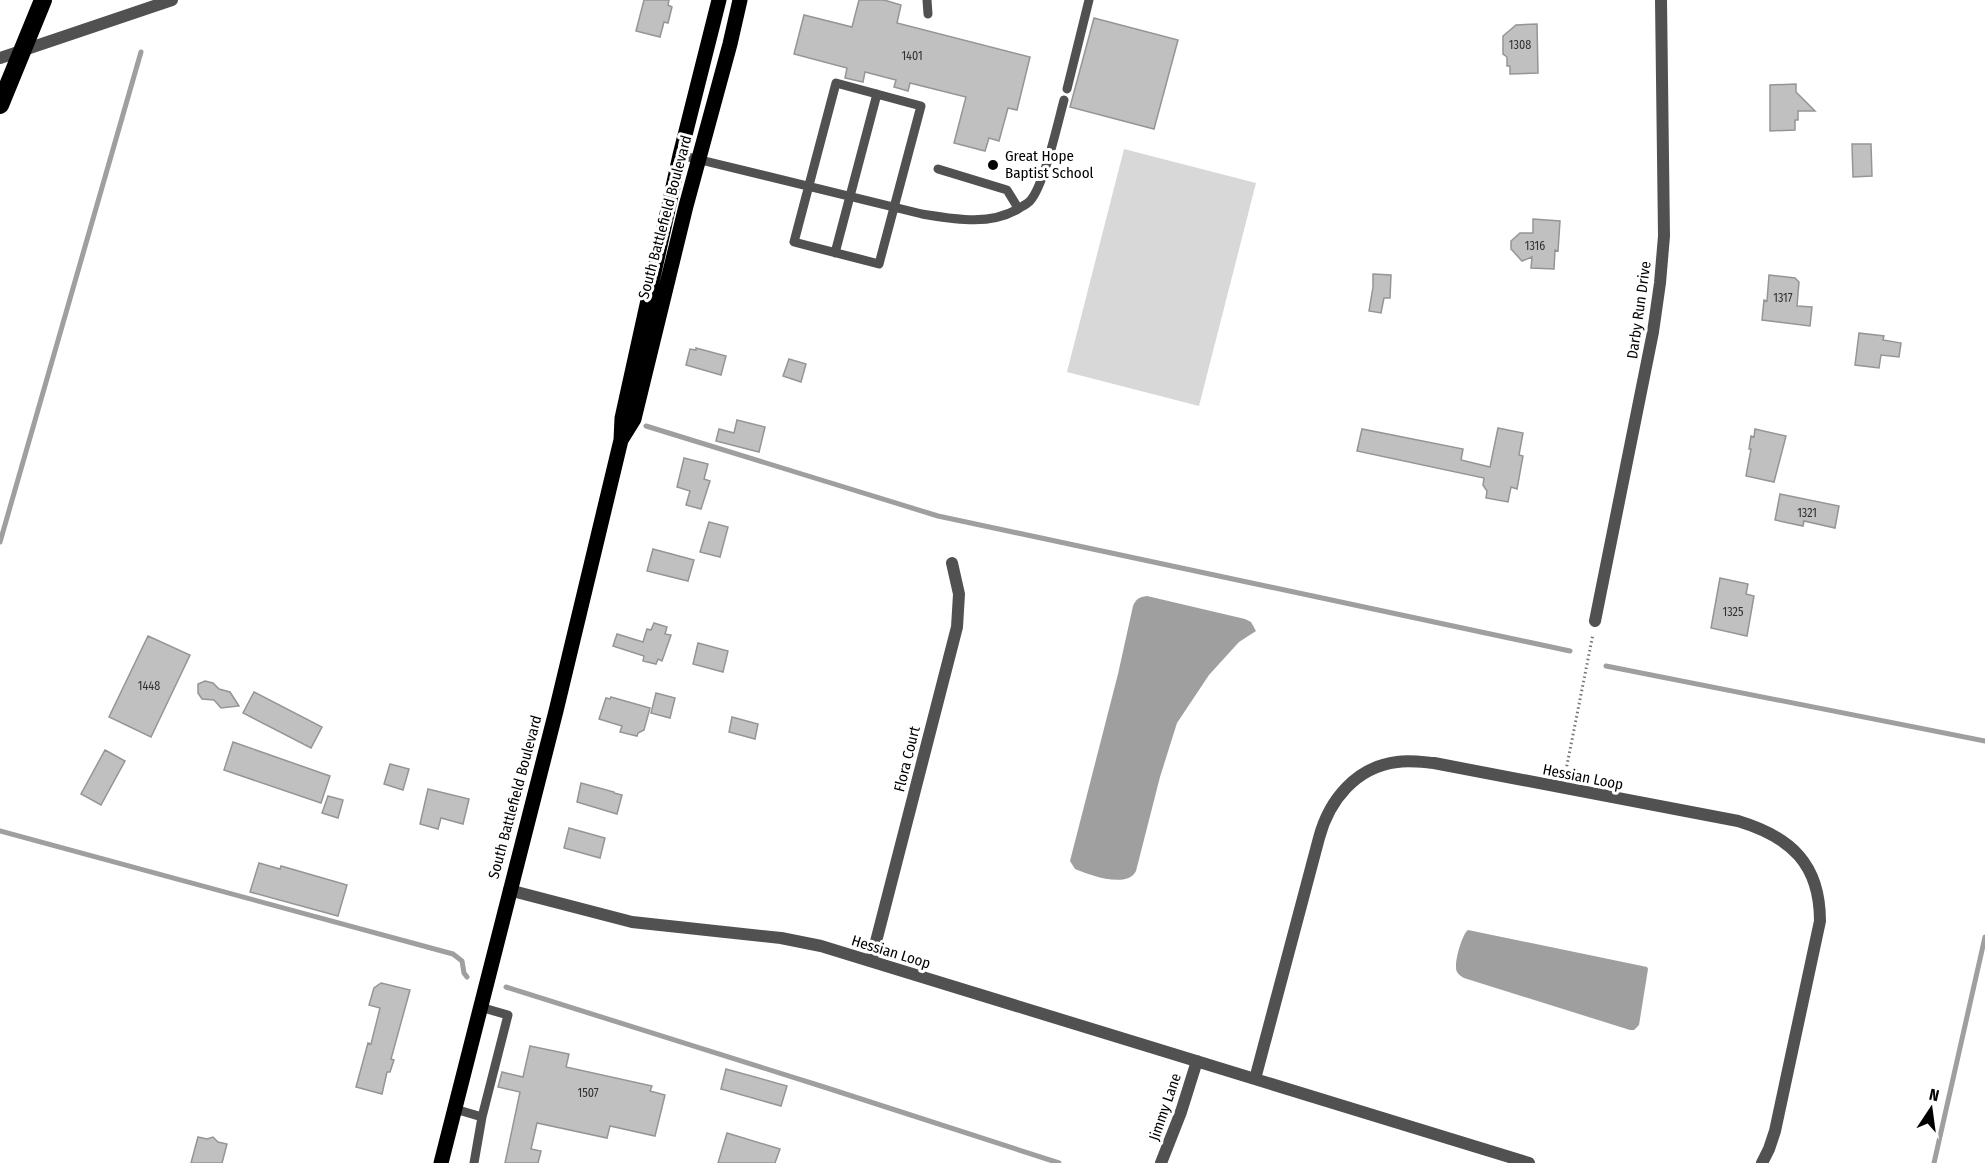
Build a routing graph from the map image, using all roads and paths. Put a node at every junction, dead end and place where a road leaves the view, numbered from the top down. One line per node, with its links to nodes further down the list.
1 (43, 0): 13 (highway)
2 (172, 0): 9 (street)
3 (719, 0): 14 (main road, South Battlefield Boulevard)
4 (740, 0): 15 (main road, South Battlefield Boulevard)
5 (927, 0): 8 (lane)
6 (1089, 0): 10 (lane)
7 (1661, 0): 24 (street, Darby Run Drive)
8 (928, 14)
9 (0, 58)
10 (1067, 90)
11 (877, 94): 17 (lane); 18 (lane); 19 (lane)
12 (1064, 100): 20 (lane)
13 (0, 105)
14 (680, 155): 15 (lane); 22 (main road, South Battlefield Boulevard)
15 (699, 159): 17 (lane); 22 (main road, South Battlefield Boulevard)
16 (938, 170): 20 (lane)
17 (808, 187): 18 (lane); 21 (lane)
18 (850, 197): 19 (lane); 21 (lane)
19 (894, 207): 20 (lane); 21 (lane)
20 (1018, 208)
21 (835, 253)
22 (621, 440): 26 (main road, South Battlefield Boulevard)
23 (952, 563): 27 (street, Flora Court)
24 (1595, 621): 25 (path)
25 (1562, 788): 30 (street, Hessian Loop); 37 (street, Hessian Loop)
26 (509, 890): 27 (street, Hessian Loop); 28 (main road, South Battlefield Boulevard)
27 (871, 961): 29 (street, Hessian Loop)
28 (480, 1008): 31 (main road, South Battlefield Boulevard); 32 (lane)
29 (1197, 1061): 30 (street, Hessian Loop); 35 (street, Jimmy Lane)
30 (1256, 1079): 36 (street, Hessian Loop)
31 (454, 1109): 32 (lane); 33 (main road, South Battlefield Boulevard)
32 (482, 1117): 34 (lane)
33 (441, 1163)
34 (474, 1163)
35 (1161, 1163)
36 (1529, 1163)
37 (1762, 1163)

